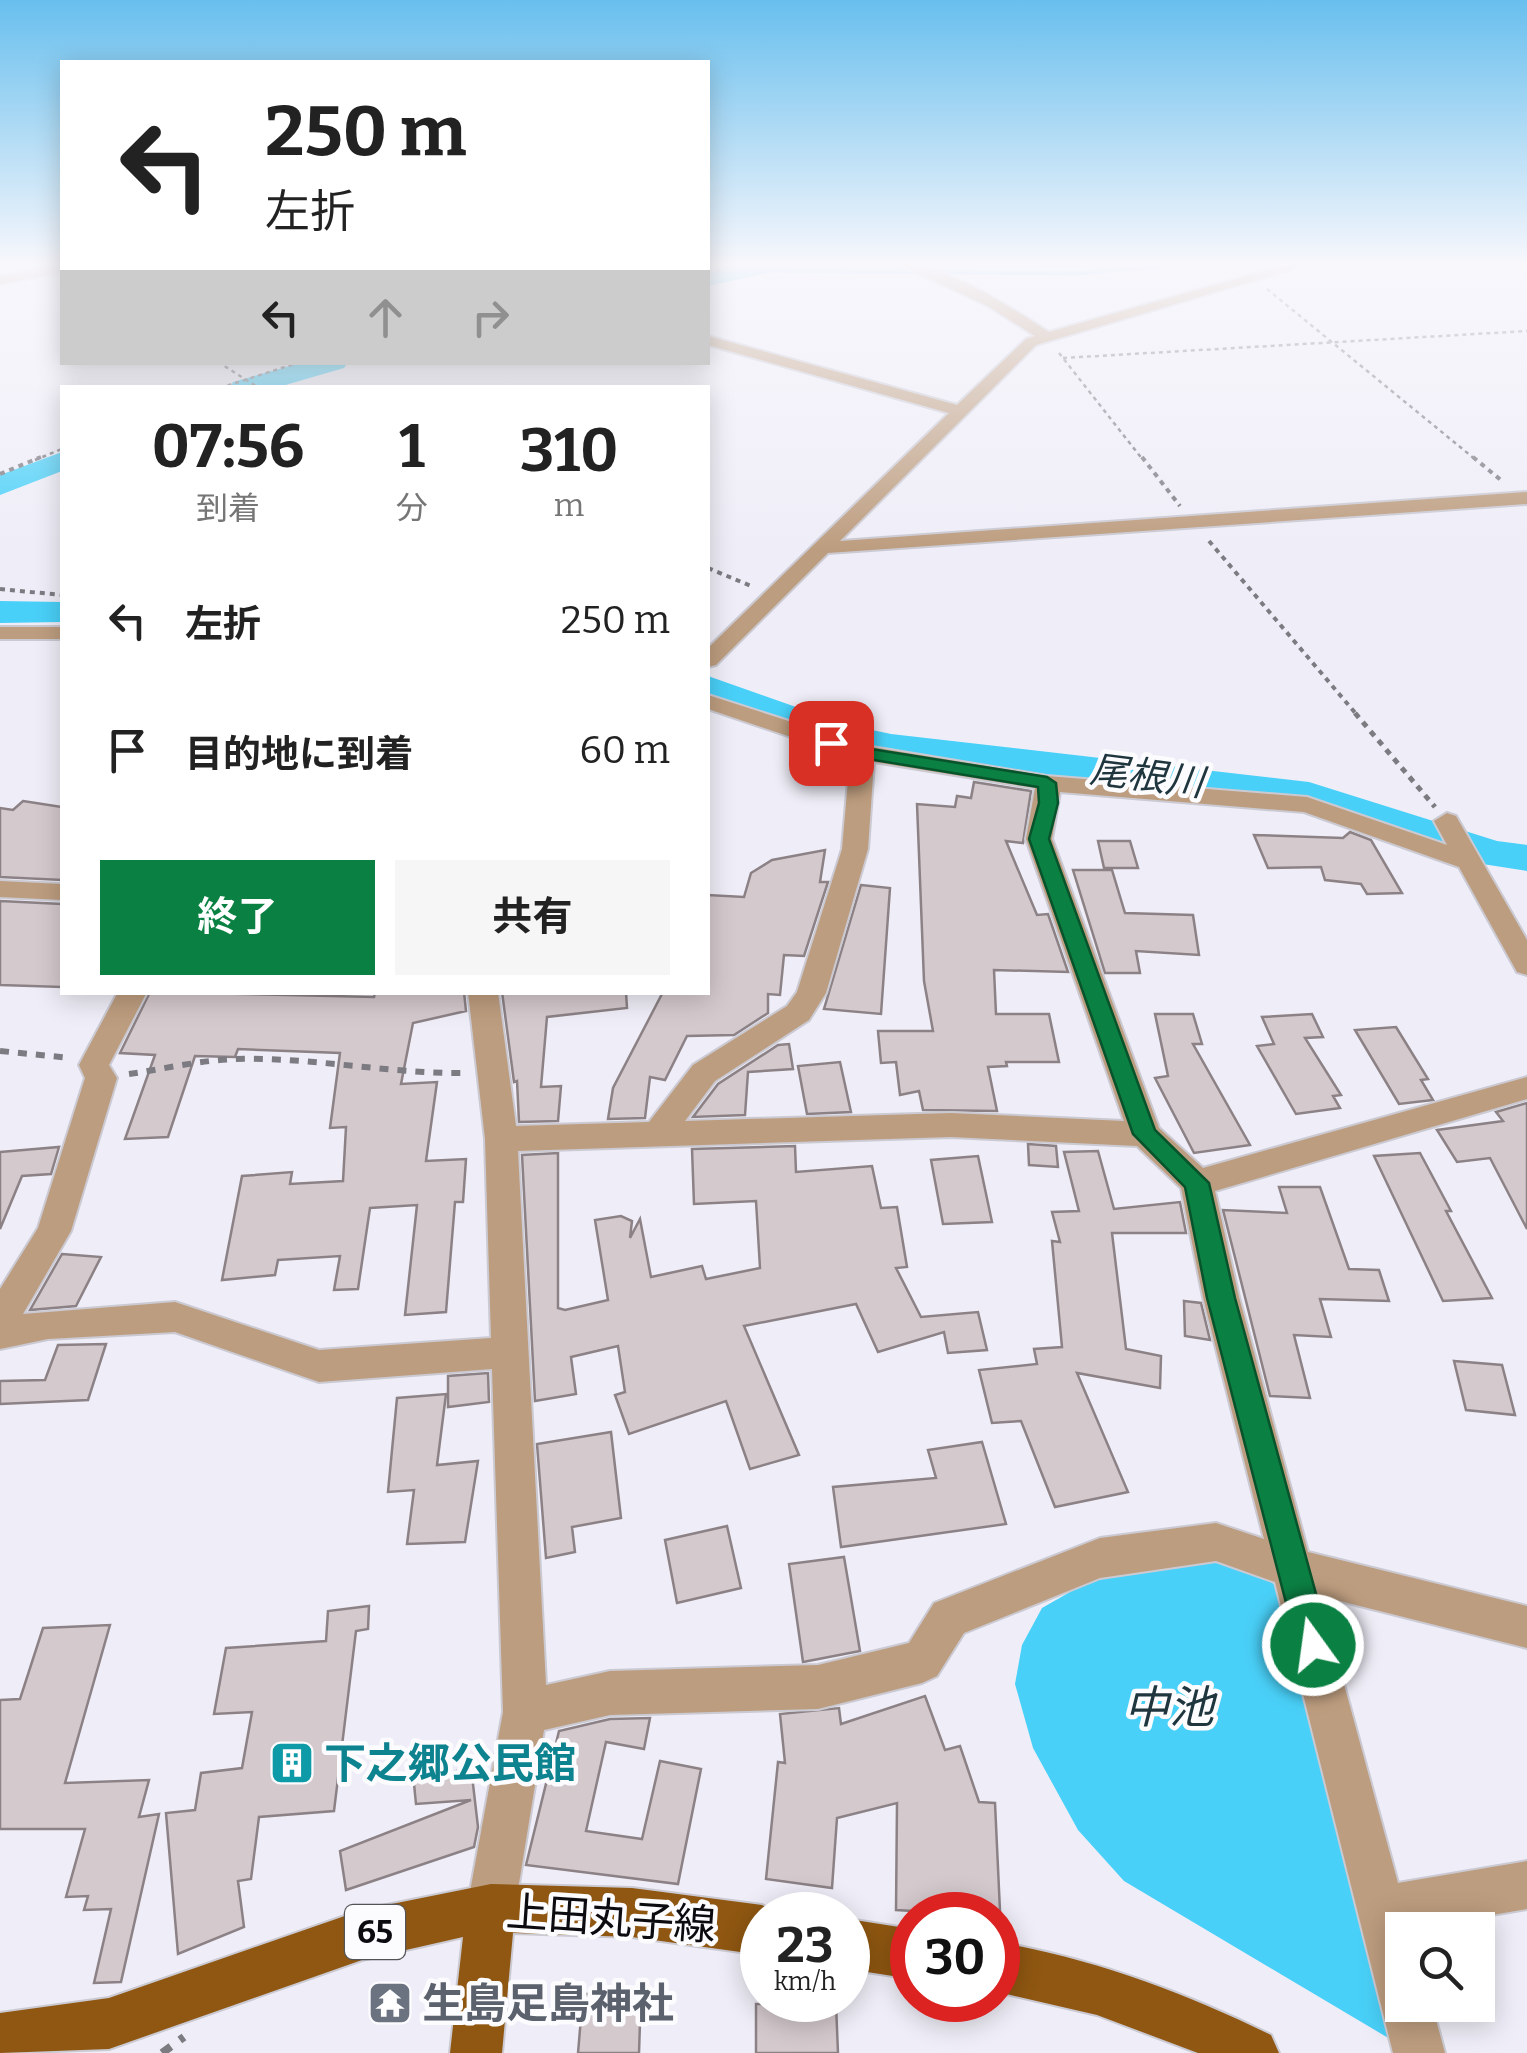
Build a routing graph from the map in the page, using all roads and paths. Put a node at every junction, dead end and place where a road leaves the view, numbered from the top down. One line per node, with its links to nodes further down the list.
1 (774, 359): 10 (street)
2 (1010, 359): 10 (street)
3 (1064, 359): 14 (path)
4 (1354, 359): 13 (path)
5 (222, 365): 7 (path)
6 (291, 365): 7 (path)
7 (244, 380): 8 (path); 9 (path)
8 (229, 385)
9 (253, 385)
10 (958, 411): 15 (street)
11 (60, 450): 12 (path)
12 (0, 474)
13 (1525, 498): 14 (street)
14 (1193, 522): 15 (street); 26 (path)
15 (820, 548): 18 (street)
16 (710, 569): 18 (path)
17 (0, 589): 19 (path)
18 (772, 594): 22 (street)
19 (60, 595)
20 (0, 633): 21 (street)
21 (60, 633)
22 (710, 658)
23 (710, 703): 24 (street)
24 (862, 753): 25 (street); 37 (street)
25 (1047, 783): 27 (street); 38 (street)
26 (1447, 821): 27 (street)
27 (1470, 862): 30 (street)
28 (0, 889): 29 (street)
29 (60, 892)
30 (1527, 965)
31 (132, 995): 34 (street)
32 (483, 995): 35 (street)
33 (0, 1051): 34 (path)
34 (97, 1072): 35 (path); 41 (street)
35 (493, 1073): 39 (street)
36 (1527, 1088): 40 (street)
37 (658, 1133): 38 (street); 39 (street)
38 (1145, 1134): 40 (street)
39 (501, 1140): 43 (street)
40 (1197, 1183): 44 (street)
41 (0, 1320)
42 (0, 1334): 43 (street)
43 (510, 1352): 46 (street)
44 (1294, 1569): 45 (street); 46 (street); 49 (street)
45 (1527, 1627)
46 (524, 1712): 48 (street)
47 (1527, 1885): 49 (street)
48 (491, 1908): 51 (main road, 上田丸子線 / 65); 54 (main road, 上田丸子線 / 65); 55 (main road)
49 (1382, 1910): 50 (street)
50 (1385, 1922)
51 (740, 1927)
52 (1020, 1972): 56 (main road)
53 (1411, 2022): 57 (street)
54 (0, 2039)
55 (476, 2053)
56 (1253, 2053)
57 (1419, 2053)

